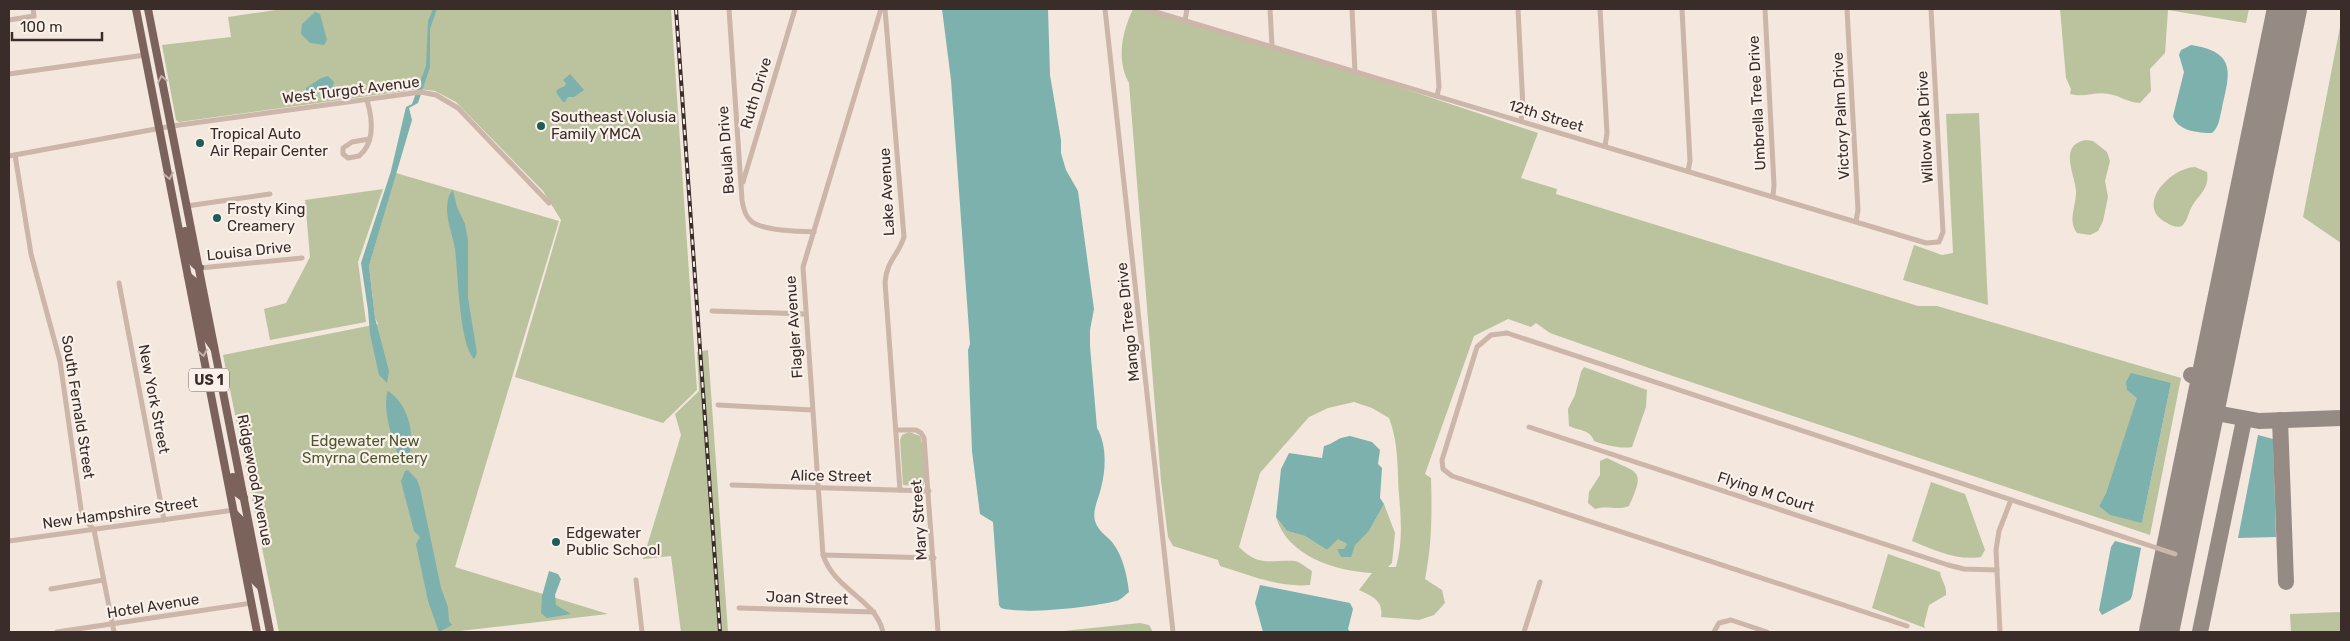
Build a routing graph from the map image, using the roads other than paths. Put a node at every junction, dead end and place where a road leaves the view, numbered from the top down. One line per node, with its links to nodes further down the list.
1 (33, 9): 20 (street)
2 (136, 9): 23 (main road, Ridgewood Avenue / US 1)
3 (148, 9): 29 (main road, Ridgewood Avenue / US 1, one-way to 3)
4 (729, 9): 35 (street, Beulah Drive)
5 (795, 9): 35 (street, Ruth Drive)
6 (881, 9): 42 (street, Flagler Avenue)
7 (885, 9): 55 (street, Lake Avenue)
8 (1105, 9): 87 (street, Mango Tree Drive)
9 (1146, 9): 21 (street, 12th Street)
10 (1187, 9): 21 (street)
11 (1270, 9): 22 (street)
12 (1352, 9): 24 (street)
13 (1434, 9): 26 (street)
14 (1518, 9): 28 (street)
15 (1600, 9): 32 (street)
16 (1682, 9): 34 (street)
17 (1765, 9): 37 (street, Umbrella Tree Drive)
18 (1847, 9): 41 (street, Victory Palm Drive)
19 (1931, 9): 43 (street, Willow Oak Drive)
20 (9, 20)
21 (1185, 20): 22 (street, 12th Street)
22 (1272, 46): 24 (street, 12th Street)
23 (145, 55): 25 (street); 30 (main road, Ridgewood Avenue / US 1)
24 (1355, 72): 26 (street, 12th Street)
25 (9, 74)
26 (1437, 96): 28 (street, 12th Street)
27 (367, 100): 29 (street, West Turgot Avenue); 31 (street); 39 (street, West Turgot Avenue)
28 (1521, 121): 32 (street, 12th Street)
29 (172, 126): 30 (street, West Turgot Avenue); 40 (main road, Ridgewood Avenue / US 1)
30 (160, 129): 33 (street, West Turgot Avenue); 38 (main road, Ridgewood Avenue / US 1, one-way to 38)
31 (369, 139): 31 (street)
32 (1605, 146): 34 (street, 12th Street)
33 (12, 155): 64 (street, South Fernald Street)
34 (1688, 171): 37 (street, 12th Street)
35 (742, 185): 42 (street, Beulah Drive)
36 (270, 194): 40 (street)
37 (1773, 196): 41 (street, 12th Street)
38 (174, 202): 45 (main road); 46 (main road, Ridgewood Avenue / US 1)
39 (549, 203)
40 (187, 206): 45 (main road, Ridgewood Avenue / US 1)
41 (1856, 221): 43 (street, 12th Street)
42 (814, 232): 49 (street, Flagler Avenue)
43 (1939, 242)
44 (302, 258): 45 (street, Louisa Drive)
45 (200, 268): 50 (main road, Ridgewood Avenue / US 1)
46 (188, 276): 50 (main road); 53 (main road, Ridgewood Avenue / US 1, one-way to 53)
47 (120, 283): 63 (street, New York Street)
48 (712, 311): 49 (street)
49 (805, 314): 52 (street, Flagler Avenue)
50 (215, 350): 60 (main road, Ridgewood Avenue / US 1)
51 (718, 405): 52 (street)
52 (812, 410): 57 (street, Flagler Avenue)
53 (215, 415): 60 (main road); 62 (main road, Ridgewood Avenue / US 1)
54 (1529, 427): 69 (street, Flying M Court)
55 (897, 430): 58 (street, Lake Avenue); 59 (street, Mary Street)
56 (732, 485): 57 (street, Alice Street)
57 (819, 488): 58 (street, Alice Street); 67 (street, Flagler Avenue)
58 (900, 490): 59 (street, Alice Street)
59 (929, 491): 68 (street, Mary Street)
60 (244, 498): 73 (main road, Ridgewood Avenue / US 1)
61 (2011, 500): 66 (street); 69 (street); 79 (street)
62 (234, 512): 63 (street, New Hampshire Street); 73 (main road); 75 (main road, Ridgewood Avenue / US 1)
63 (164, 520): 64 (street, New Hampshire Street)
64 (94, 530): 65 (street, New Hampshire Street); 70 (street, South Fernald Street)
65 (9, 541)
66 (2175, 554)
67 (823, 555): 68 (street); 77 (street, Flagler Avenue)
68 (934, 558): 86 (street, Mary Street)
69 (1997, 570): 91 (street)
70 (104, 580): 74 (street); 78 (street, South Fernald Street)
71 (636, 580): 84 (street)
72 (1540, 582): 88 (street)
73 (261, 587): 83 (main road, Ridgewood Avenue / US 1)
74 (51, 589)
75 (252, 603): 78 (street, Hotel Avenue); 82 (main road, Ridgewood Avenue / US 1)
76 (739, 608): 77 (street, Joan Street)
77 (874, 612): 85 (street, Flagler Avenue)
78 (112, 625): 80 (street, Hotel Avenue); 81 (street, South Fernald Street)
79 (1907, 626)
80 (57, 632)
81 (114, 632)
82 (258, 632)
83 (270, 632)
84 (642, 632)
85 (883, 632)
86 (938, 632)
87 (1173, 632)
88 (1524, 632)
89 (1714, 632): 90 (street)
90 (1767, 632)
91 (2000, 632)

